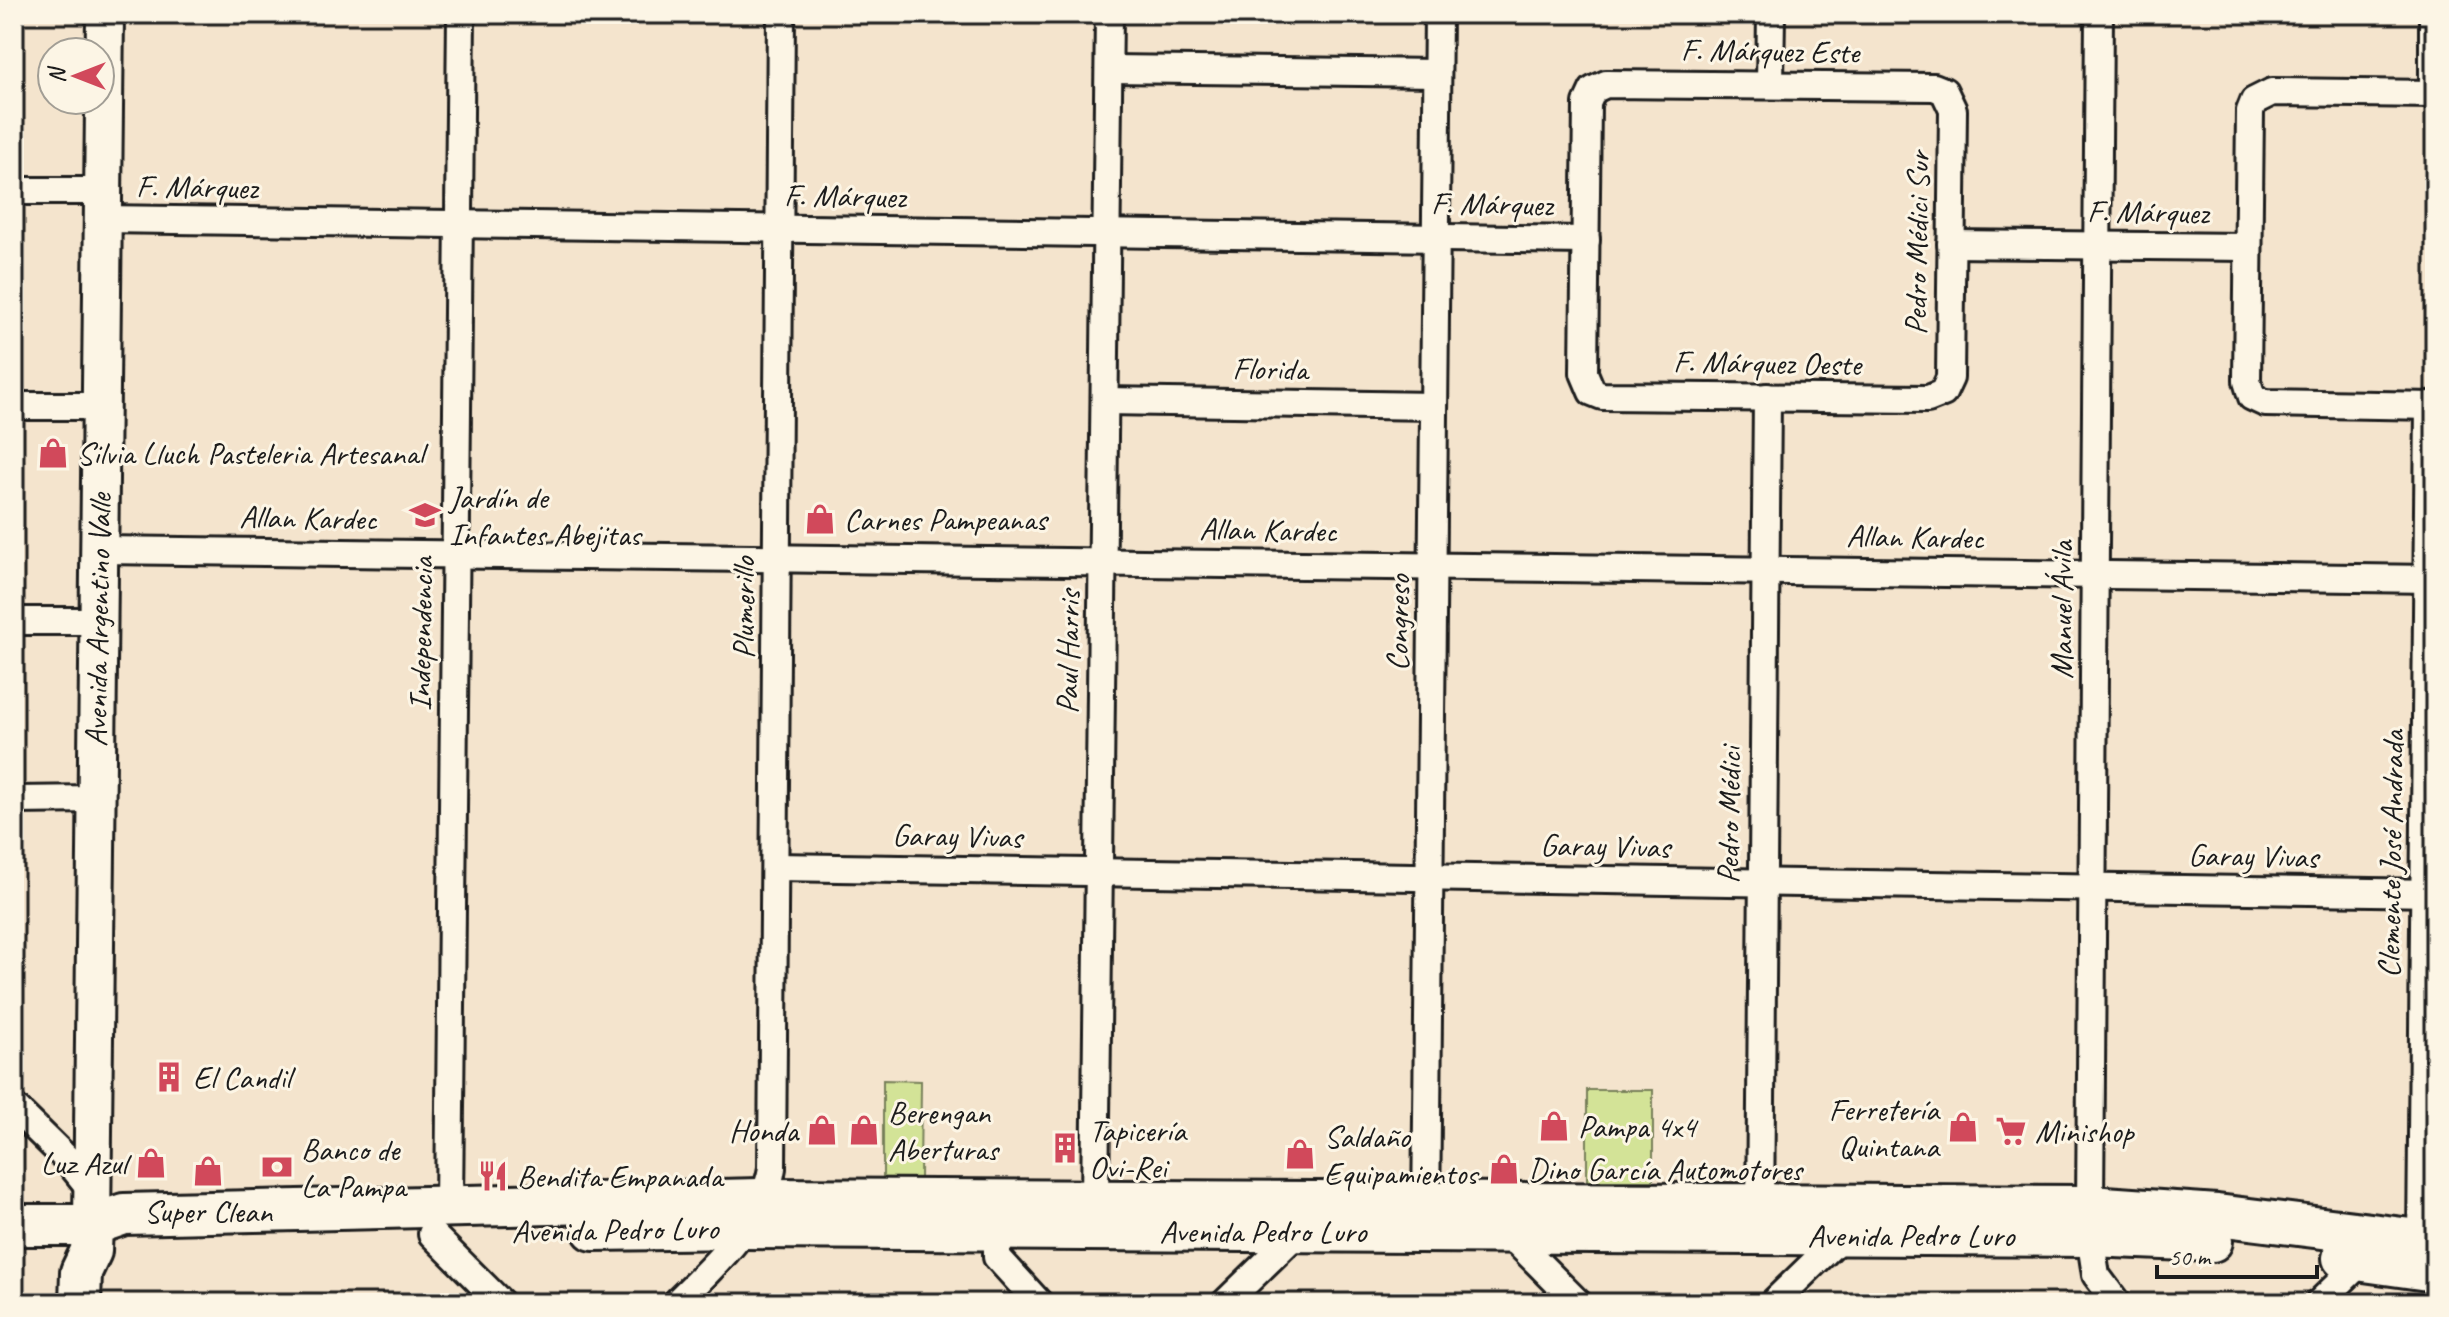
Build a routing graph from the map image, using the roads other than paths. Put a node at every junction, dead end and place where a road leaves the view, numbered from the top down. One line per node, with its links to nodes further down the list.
1 (105, 14): 15 (main road, Avenida Argentino Valle)
2 (461, 14): 16 (street, Independencia)
3 (781, 14): 17 (street, Plumerillo)
4 (1109, 14): 9 (street, Paul Harris)
5 (1438, 14): 10 (street, Congreso)
6 (1771, 14): 11 (street)
7 (2099, 14): 22 (street, Manuel Ávila)
8 (2433, 14): 13 (street)
9 (1109, 69): 10 (street); 18 (street, Paul Harris)
10 (1437, 73): 19 (street, Congreso)
11 (1770, 85): 12 (street, F. Márquez Este); 20 (street, F. Márquez Este)
12 (1947, 93): 21 (street, Pedro Médici Sur)
13 (2434, 94): 23 (street)
14 (14, 191): 15 (street, F. Márquez)
15 (103, 205): 16 (street, F. Márquez); 28 (main road, Avenida Argentino Valle)
16 (459, 224): 17 (street, F. Márquez); 32 (street, Independencia)
17 (779, 229): 18 (street, F. Márquez); 33 (street, Plumerillo)
18 (1107, 233): 19 (street, F. Márquez); 26 (street, Paul Harris)
19 (1436, 238): 20 (street, F. Márquez); 29 (street, Congreso)
20 (1586, 240): 25 (street, F. Márquez Oeste)
21 (1951, 244): 22 (street, F. Márquez); 24 (street, Pedro Médici Sur)
22 (2097, 245): 23 (street, F. Márquez); 37 (street, Manuel Ávila)
23 (2248, 247): 30 (street, Clemente José Andrada)
24 (1943, 393): 25 (street, F. Márquez Oeste)
25 (1767, 397): 36 (street, Pedro Médici)
26 (1105, 401): 29 (street, Florida); 34 (street, Paul Harris)
27 (14, 406): 28 (street)
28 (101, 406): 31 (main road, Avenida Argentino Valle)
29 (1434, 406): 35 (street, Congreso)
30 (2432, 406): 38 (street, Clemente José Andrada)
31 (99, 550): 32 (street, Allan Kardec); 40 (main road, Avenida Argentino Valle)
32 (455, 554): 33 (street, Allan Kardec); 55 (street, Independencia)
33 (777, 558): 34 (street, Allan Kardec); 43 (street, Plumerillo)
34 (1103, 562): 35 (street, Allan Kardec); 44 (street, Paul Harris)
35 (1432, 566): 36 (street, Allan Kardec); 45 (street, Congreso)
36 (1766, 570): 37 (street, Allan Kardec); 46 (street, Pedro Médici)
37 (2095, 573): 38 (street, Allan Kardec); 47 (street, Manuel Ávila)
38 (2432, 579): 48 (street, Clemente José Andrada)
39 (14, 621): 40 (street)
40 (99, 621): 41 (main road, Avenida Argentino Valle)
41 (96, 799): 42 (street); 57 (main road, Avenida Argentino Valle)
42 (14, 800)
43 (775, 867): 44 (street, Garay Vivas); 52 (street, Plumerillo)
44 (1099, 872): 45 (street, Garay Vivas); 50 (street, Paul Harris)
45 (1429, 877): 46 (street, Garay Vivas); 53 (street, Congreso)
46 (1763, 882): 47 (street, Garay Vivas); 54 (street, Pedro Médici)
47 (2093, 887): 48 (street, Garay Vivas); 56 (street, Manuel Ávila)
48 (2430, 892): 63 (street, Clemente José Andrada)
49 (14, 1107): 57 (street)
50 (1095, 1201): 52 (main road, Avenida Pedro Luro); 53 (main road, Avenida Pedro Luro); 59 (street)
51 (1874, 1205): 54 (main road, Avenida Pedro Luro); 56 (main road, Avenida Pedro Luro); 62 (street)
52 (752, 1214): 55 (main road, Avenida Pedro Luro); 59 (main road, Avenida Pedro Luro); 68 (street, Plumerillo)
53 (1426, 1217): 54 (main road, Avenida Pedro Luro); 60 (main road, Avenida Pedro Luro); 61 (main road, Avenida Pedro Luro)
54 (1760, 1219): 61 (main road, Avenida Pedro Luro); 62 (main road, Avenida Pedro Luro)
55 (440, 1220): 57 (main road, Avenida Pedro Luro); 67 (street)
56 (2090, 1221): 62 (main road, Avenida Pedro Luro); 63 (main road, Avenida Pedro Luro); 64 (main road, Avenida Pedro Luro); 73 (street, Manuel Ávila)
57 (92, 1223): 58 (main road, Avenida Pedro Luro); 65 (main road); 66 (main road)
58 (14, 1225)
59 (1009, 1230): 60 (main road, Avenida Pedro Luro); 69 (street)
60 (1299, 1231): 70 (street)
61 (1508, 1233): 71 (street)
62 (1823, 1243): 72 (street)
63 (2430, 1251): 64 (main road, Avenida Pedro Luro)
64 (2362, 1261): 74 (street)
65 (80, 1303)
66 (101, 1303)
67 (501, 1303)
68 (676, 1303)
69 (1039, 1303)
70 (1225, 1303)
71 (1578, 1303)
72 (1773, 1303)
73 (2117, 1303)
74 (2319, 1303)

